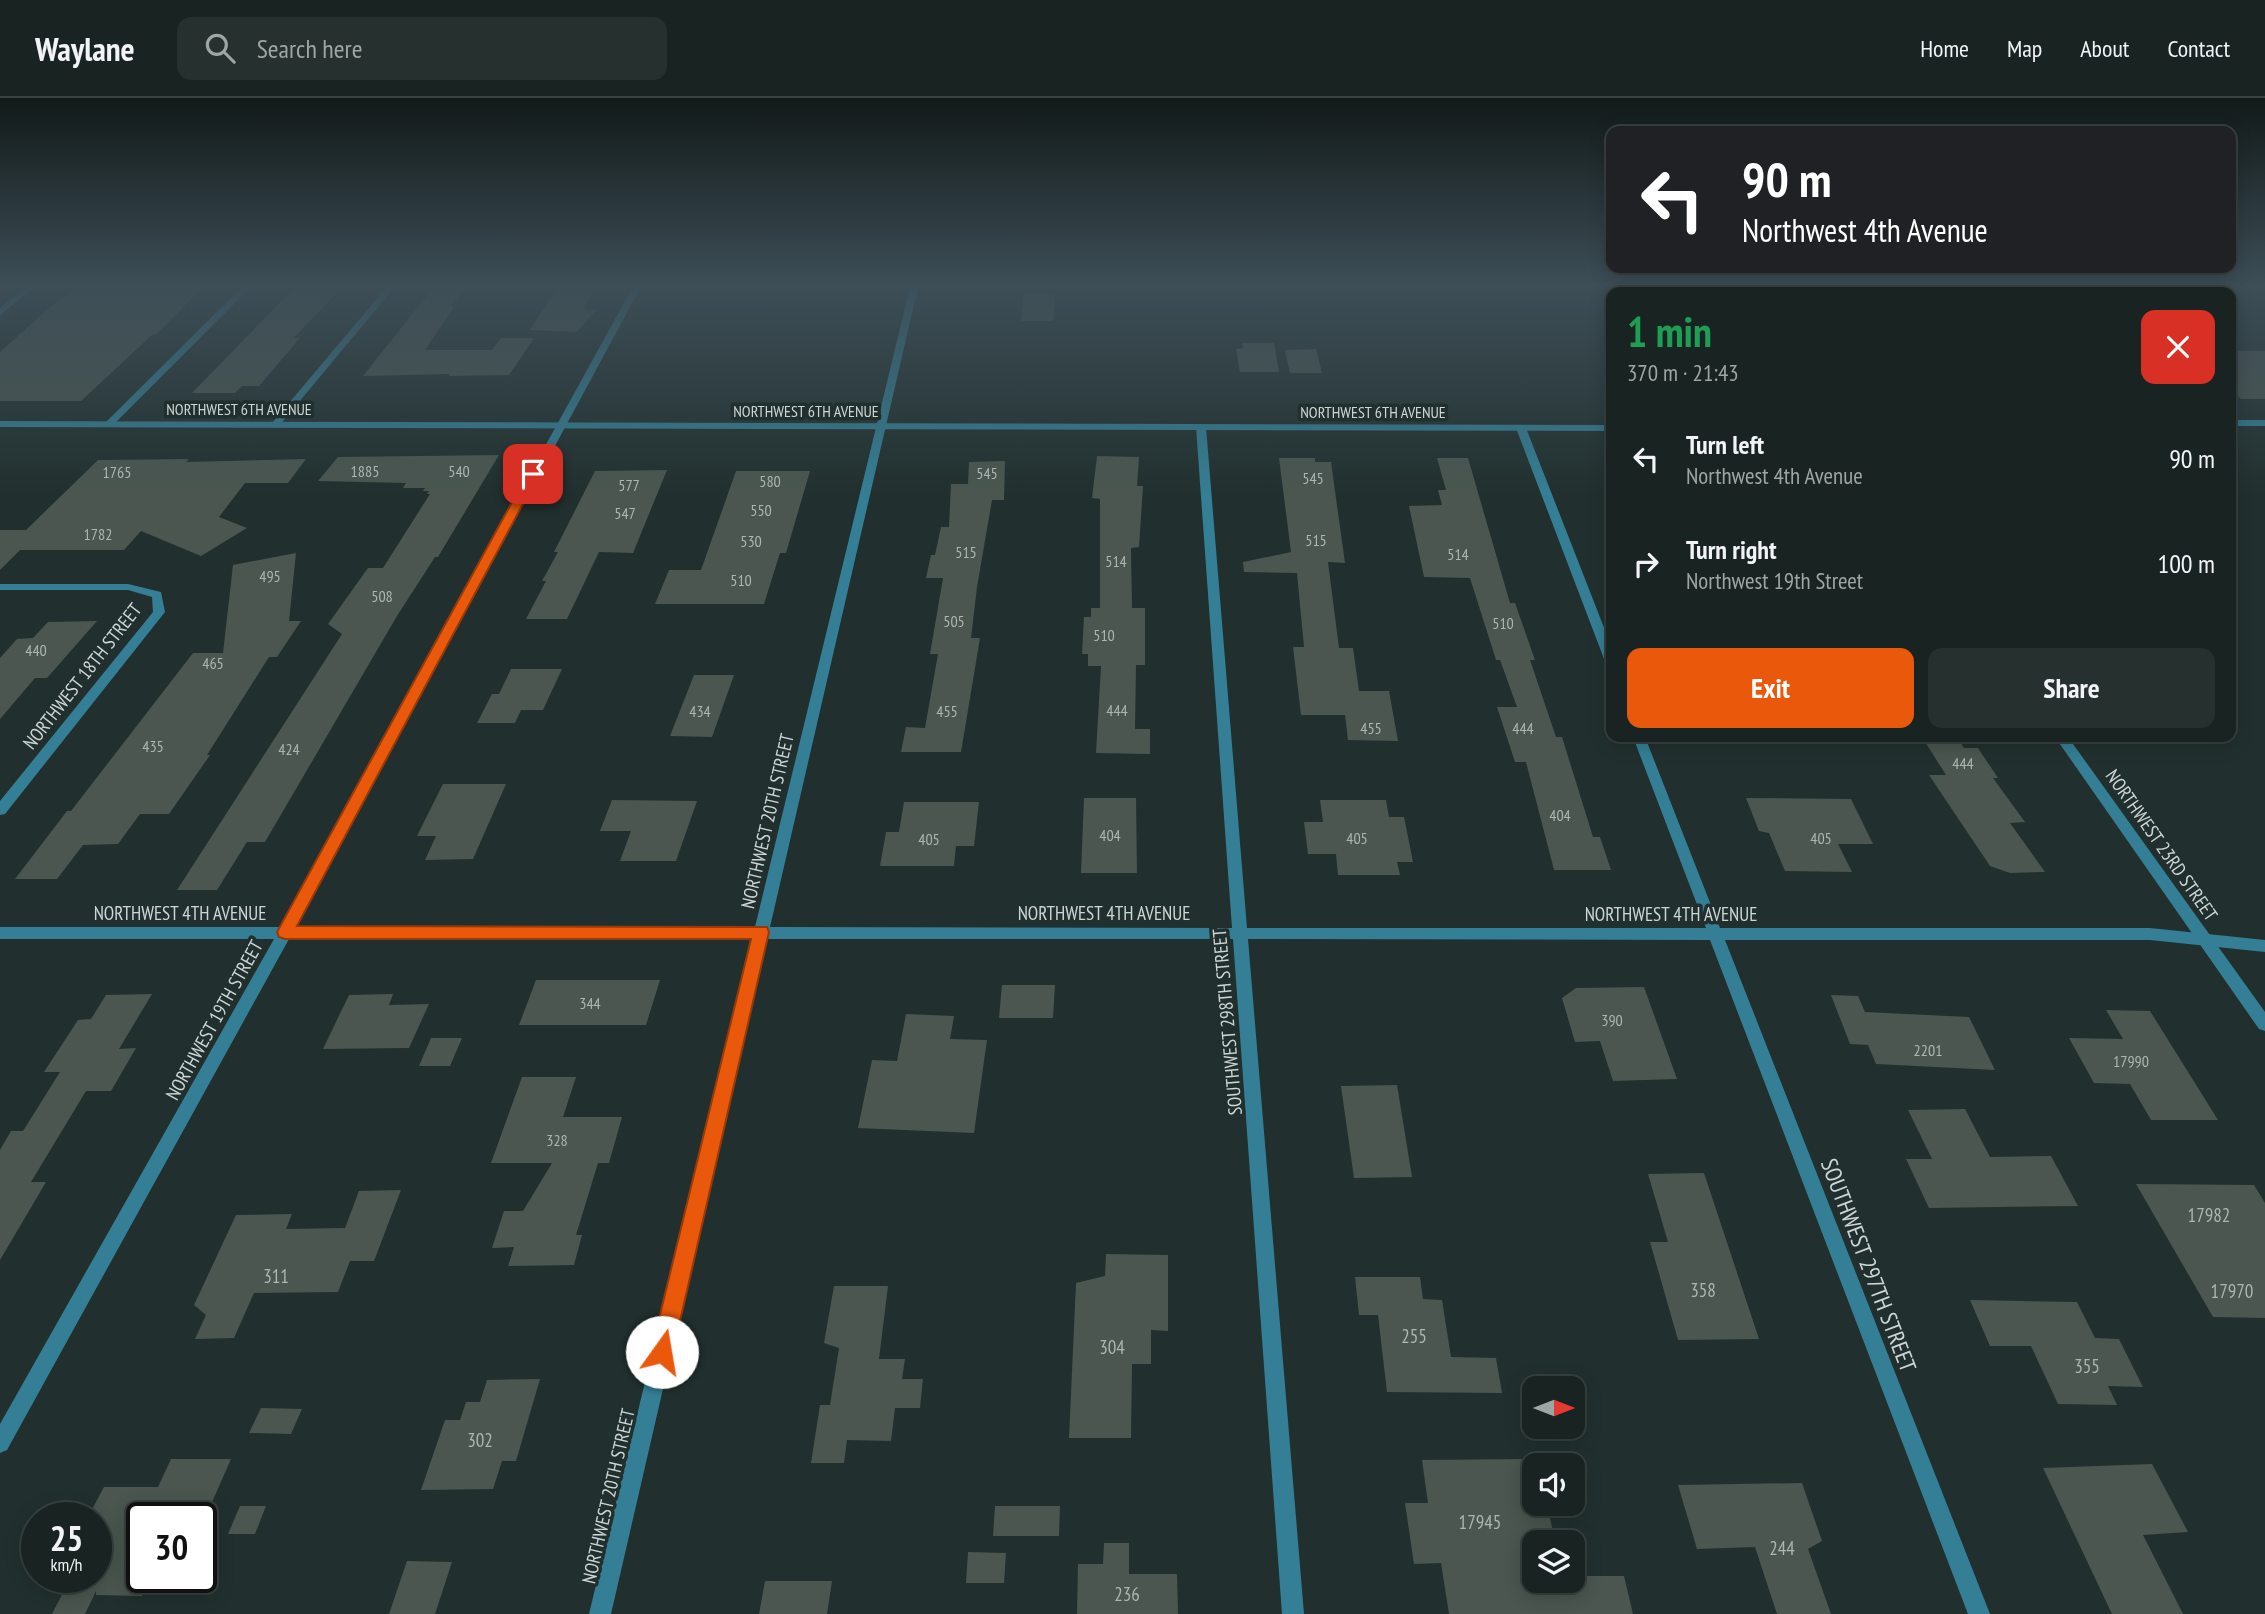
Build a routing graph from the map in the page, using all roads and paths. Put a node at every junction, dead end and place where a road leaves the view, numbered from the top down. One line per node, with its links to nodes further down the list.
1 (180, 354): 8 (street)
2 (335, 354): 9 (street)
3 (600, 354): 10 (street, NORTHWEST 19TH STREET)
4 (898, 354): 11 (street, NORTHWEST 20TH STREET)
5 (2236, 423): 6 (street)
6 (2265, 423)
7 (0, 424): 8 (street, NORTHWEST 6TH AVENUE)
8 (109, 424): 9 (street, NORTHWEST 6TH AVENUE)
9 (276, 424): 10 (street, NORTHWEST 6TH AVENUE)
10 (560, 425): 11 (street, NORTHWEST 6TH AVENUE); 20 (street, NORTHWEST 19TH STREET)
11 (881, 427): 12 (street, NORTHWEST 6TH AVENUE); 21 (street, NORTHWEST 20TH STREET)
12 (1201, 427): 13 (street, NORTHWEST 6TH AVENUE); 22 (street, SOUTHWEST 298TH STREET)
13 (1521, 428): 14 (street, NORTHWEST 6TH AVENUE); 16 (street)
14 (1606, 428)
15 (0, 587): 19 (street, NORTHWEST 18TH STREET)
16 (1606, 648)
17 (1641, 742): 24 (street, SOUTHWEST 297TH STREET)
18 (2065, 742): 25 (street, NORTHWEST 23RD STREET)
19 (0, 810)
20 (285, 932): 21 (street, NORTHWEST 4TH AVENUE); 23 (street, NORTHWEST 4TH AVENUE); 28 (street, NORTHWEST 19TH STREET)
21 (761, 932): 22 (street, NORTHWEST 4TH AVENUE); 29 (street, NORTHWEST 20TH STREET)
22 (1241, 932): 24 (street, NORTHWEST 4TH AVENUE); 30 (street, SOUTHWEST 298TH STREET)
23 (0, 933)
24 (1714, 933): 25 (street, NORTHWEST 4TH AVENUE); 31 (street, SOUTHWEST 297TH STREET)
25 (2207, 941): 26 (street, NORTHWEST 4TH AVENUE); 27 (street, NORTHWEST 23RD STREET)
26 (2265, 946)
27 (2265, 1024)
28 (0, 1443)
29 (600, 1614)
30 (1293, 1614)
31 (1979, 1614)

